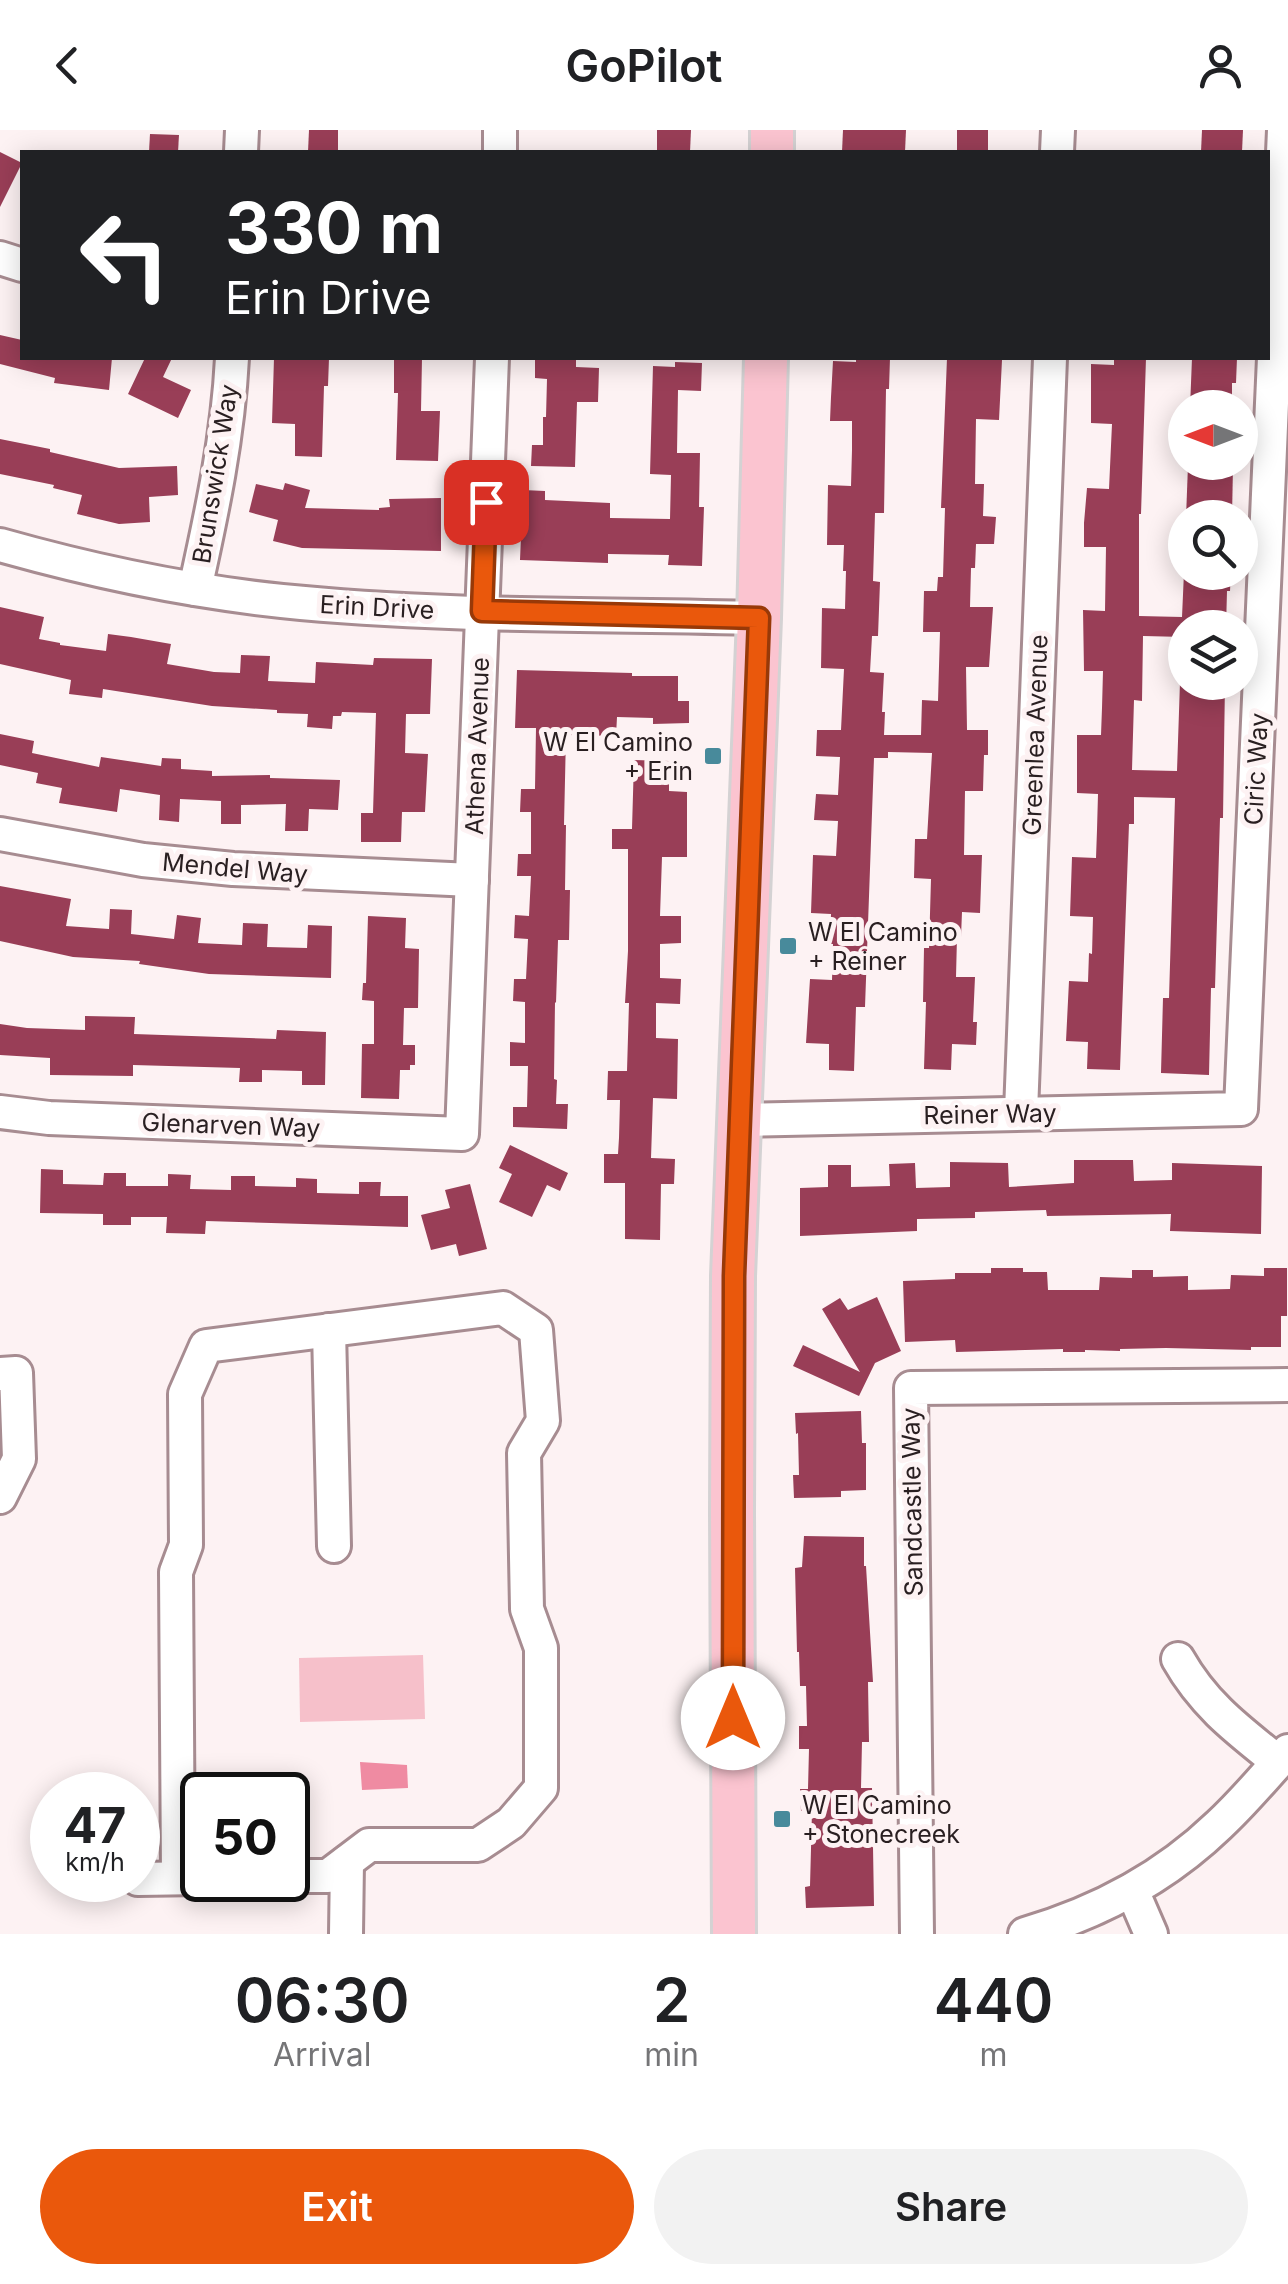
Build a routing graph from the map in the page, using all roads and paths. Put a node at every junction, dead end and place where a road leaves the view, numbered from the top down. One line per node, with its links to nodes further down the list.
1 (1284, 130): 12 (street, Ciric Way)
2 (232, 360): 7 (street, Brunswick Way)
3 (492, 360): 8 (street, Athena Avenue)
4 (766, 360): 9 (main road)
5 (1050, 360): 14 (street, Greenlea Avenue)
6 (0, 545): 7 (street, Erin Drive)
7 (196, 590): 8 (street, Erin Drive)
8 (482, 611): 9 (street, Erin Drive); 11 (street, Athena Avenue)
9 (759, 618): 15 (main road)
10 (0, 834): 11 (street, Mendel Way)
11 (472, 880): 16 (street, Athena Avenue)
12 (1241, 1109): 14 (street, Reiner Way)
13 (0, 1112): 16 (street, Glenarven Way)
14 (1021, 1112): 15 (street, Reiner Way)
15 (738, 1120): 29 (main road)
16 (462, 1134)
17 (330, 1330): 21 (street); 24 (street); 25 (street)
18 (0, 1374): 20 (street)
19 (1288, 1385): 30 (street, Sandcastle Way)
20 (0, 1497)
21 (334, 1546)
22 (1178, 1659): 23 (street)
23 (1283, 1757): 27 (street)
24 (185, 1772)
25 (347, 1862): 26 (street); 28 (street)
26 (310, 1876)
27 (1132, 1890): 31 (street); 32 (street)
28 (346, 1934)
29 (734, 1934)
30 (917, 1934)
31 (1026, 1934)
32 (1151, 1934)

